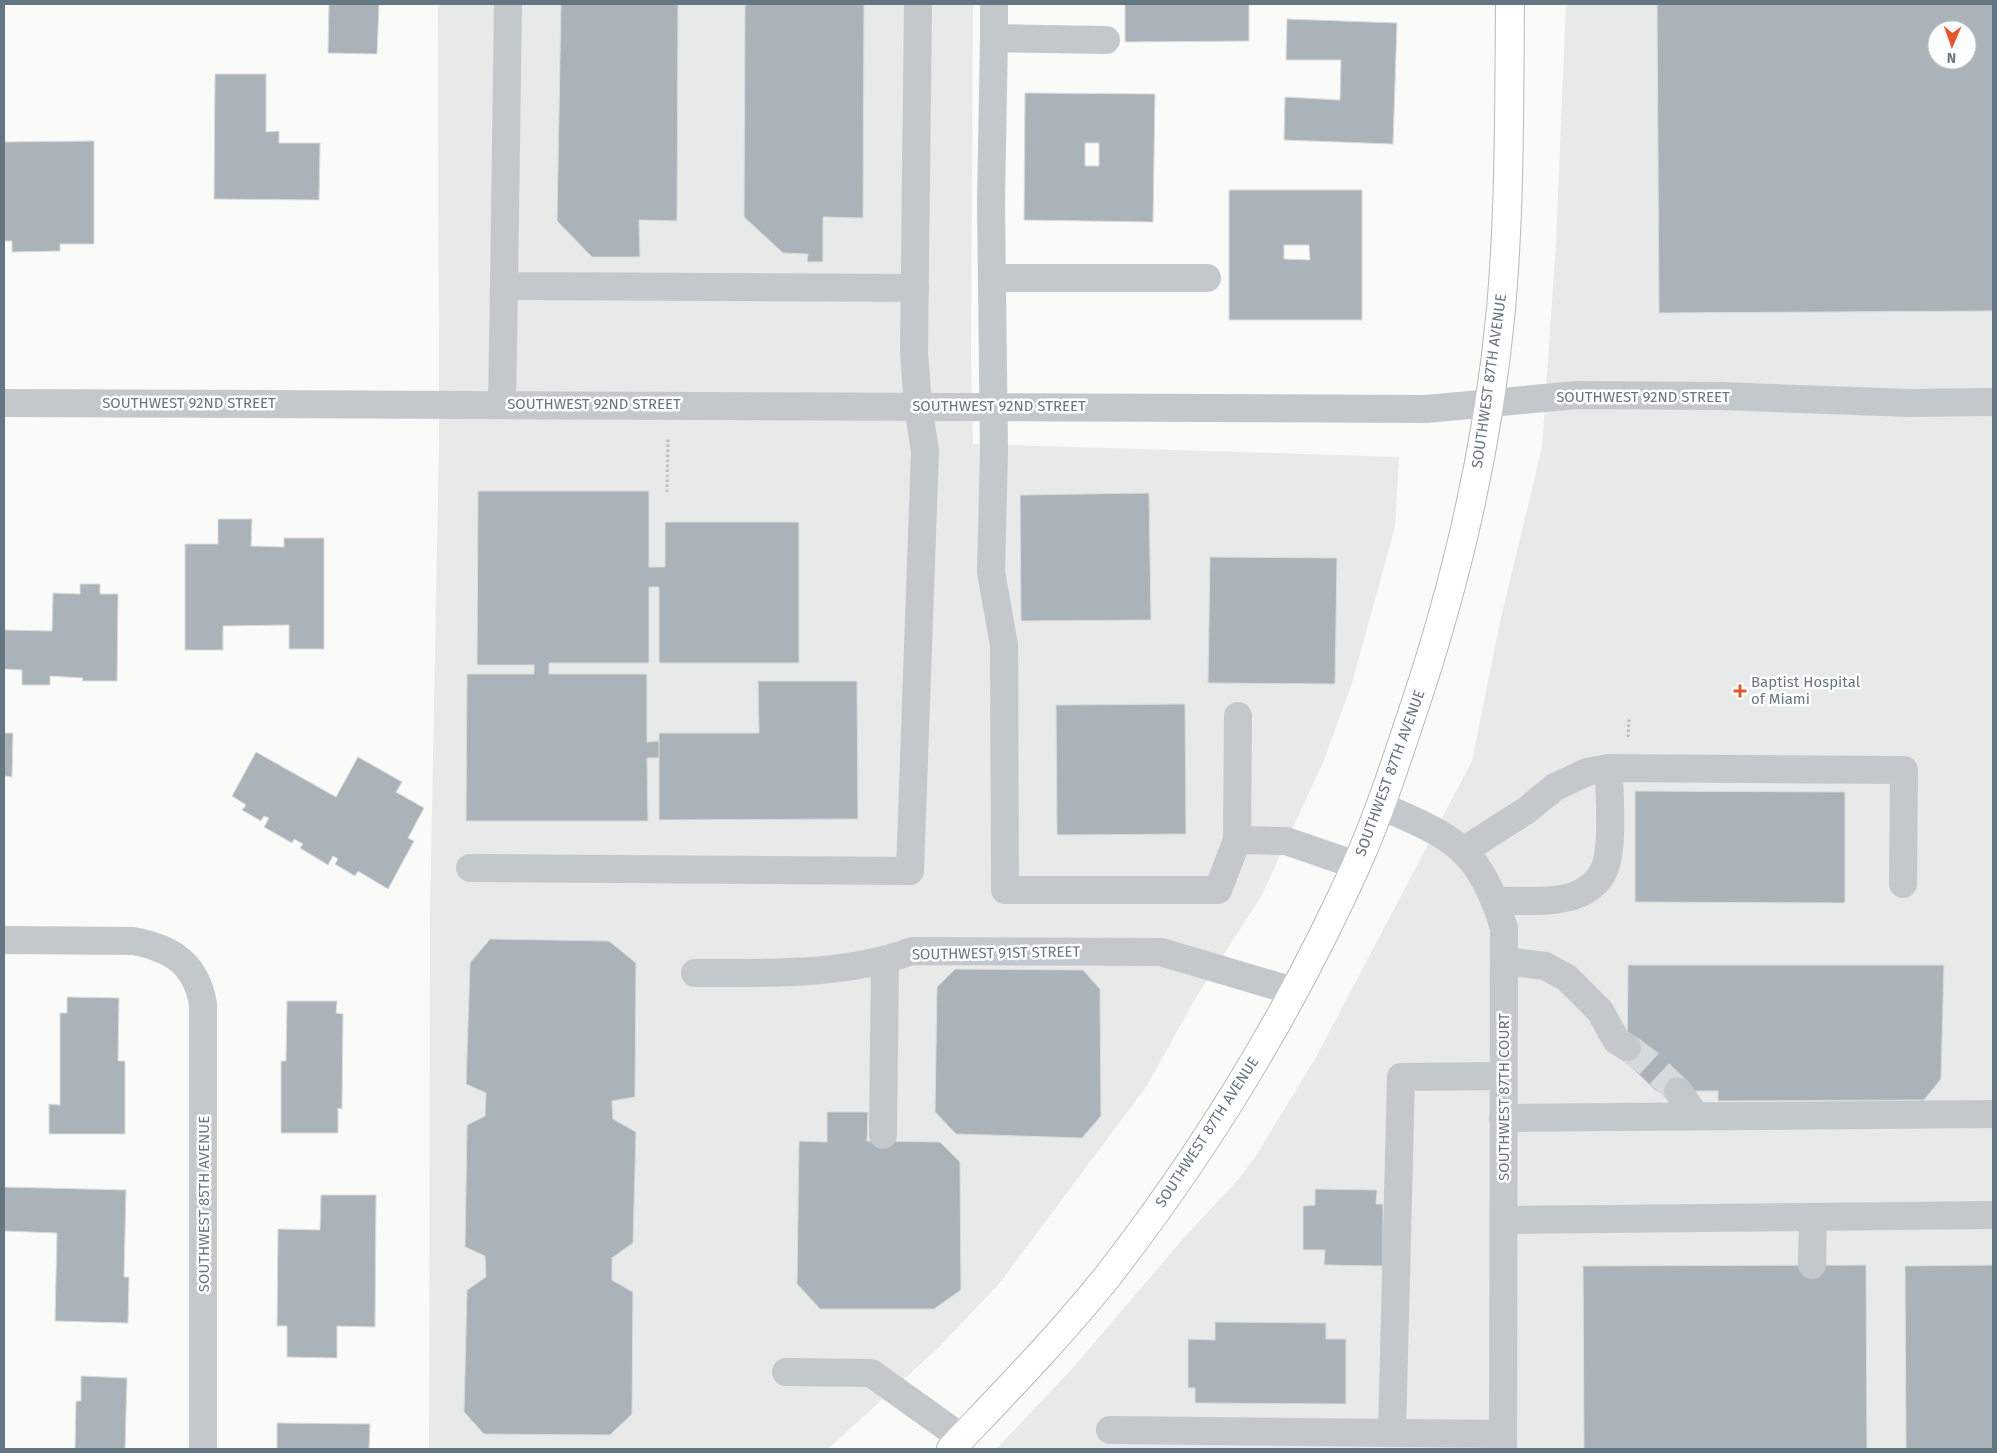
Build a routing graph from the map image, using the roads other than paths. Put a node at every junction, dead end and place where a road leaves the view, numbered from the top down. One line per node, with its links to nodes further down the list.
1 (508, 4): 9 (street)
2 (918, 4): 10 (street)
3 (994, 4): 5 (street)
4 (1510, 4): 13 (main road, SOUTHWEST 87TH AVENUE)
5 (994, 38): 6 (street); 7 (street)
6 (1106, 40)
7 (992, 278): 8 (street); 16 (street)
8 (1208, 278)
9 (504, 286): 10 (street); 14 (street)
10 (915, 288): 15 (street)
11 (1993, 402): 13 (street, SOUTHWEST 92ND STREET)
12 (4, 403): 14 (street, SOUTHWEST 92ND STREET)
13 (1489, 403): 16 (street, SOUTHWEST 92ND STREET); 19 (main road, SOUTHWEST 87TH AVENUE)
14 (502, 404): 15 (street, SOUTHWEST 92ND STREET)
15 (918, 406): 16 (street, SOUTHWEST 92ND STREET); 23 (street)
16 (992, 406): 20 (street)
17 (1238, 716): 20 (street)
18 (1609, 768): 21 (street); 24 (street); 25 (street)
19 (1381, 806): 21 (street, SOUTHWEST 87TH COURT); 22 (main road, SOUTHWEST 87TH AVENUE)
20 (1238, 840): 22 (street)
21 (1463, 850): 25 (street, SOUTHWEST 87TH COURT)
22 (1356, 866): 30 (main road, SOUTHWEST 87TH AVENUE)
23 (470, 868)
24 (1903, 884)
25 (1496, 901): 27 (street, SOUTHWEST 87TH COURT)
26 (4, 940): 47 (street, SOUTHWEST 85TH AVENUE)
27 (1505, 961): 31 (street); 32 (street, SOUTHWEST 87TH COURT)
28 (885, 962): 29 (street, SOUTHWEST 91ST STREET); 30 (street, SOUTHWEST 91ST STREET); 37 (street)
29 (695, 974)
30 (1294, 992): 46 (main road, SOUTHWEST 87TH AVENUE)
31 (1627, 1047)
32 (1503, 1076): 36 (street, SOUTHWEST 87TH COURT); 44 (street)
33 (1678, 1091): 35 (street)
34 (1993, 1114): 35 (street)
35 (1696, 1116): 36 (street)
36 (1503, 1118): 40 (street, SOUTHWEST 87TH COURT)
37 (883, 1135)
38 (1993, 1215): 39 (street)
39 (1812, 1217): 40 (street); 41 (street)
40 (1504, 1220): 45 (street, SOUTHWEST 87TH COURT)
41 (1812, 1265)
42 (786, 1372): 46 (street)
43 (1110, 1430): 44 (street)
44 (1392, 1433): 45 (street)
45 (1503, 1442)
46 (956, 1444)
47 (203, 1449)

